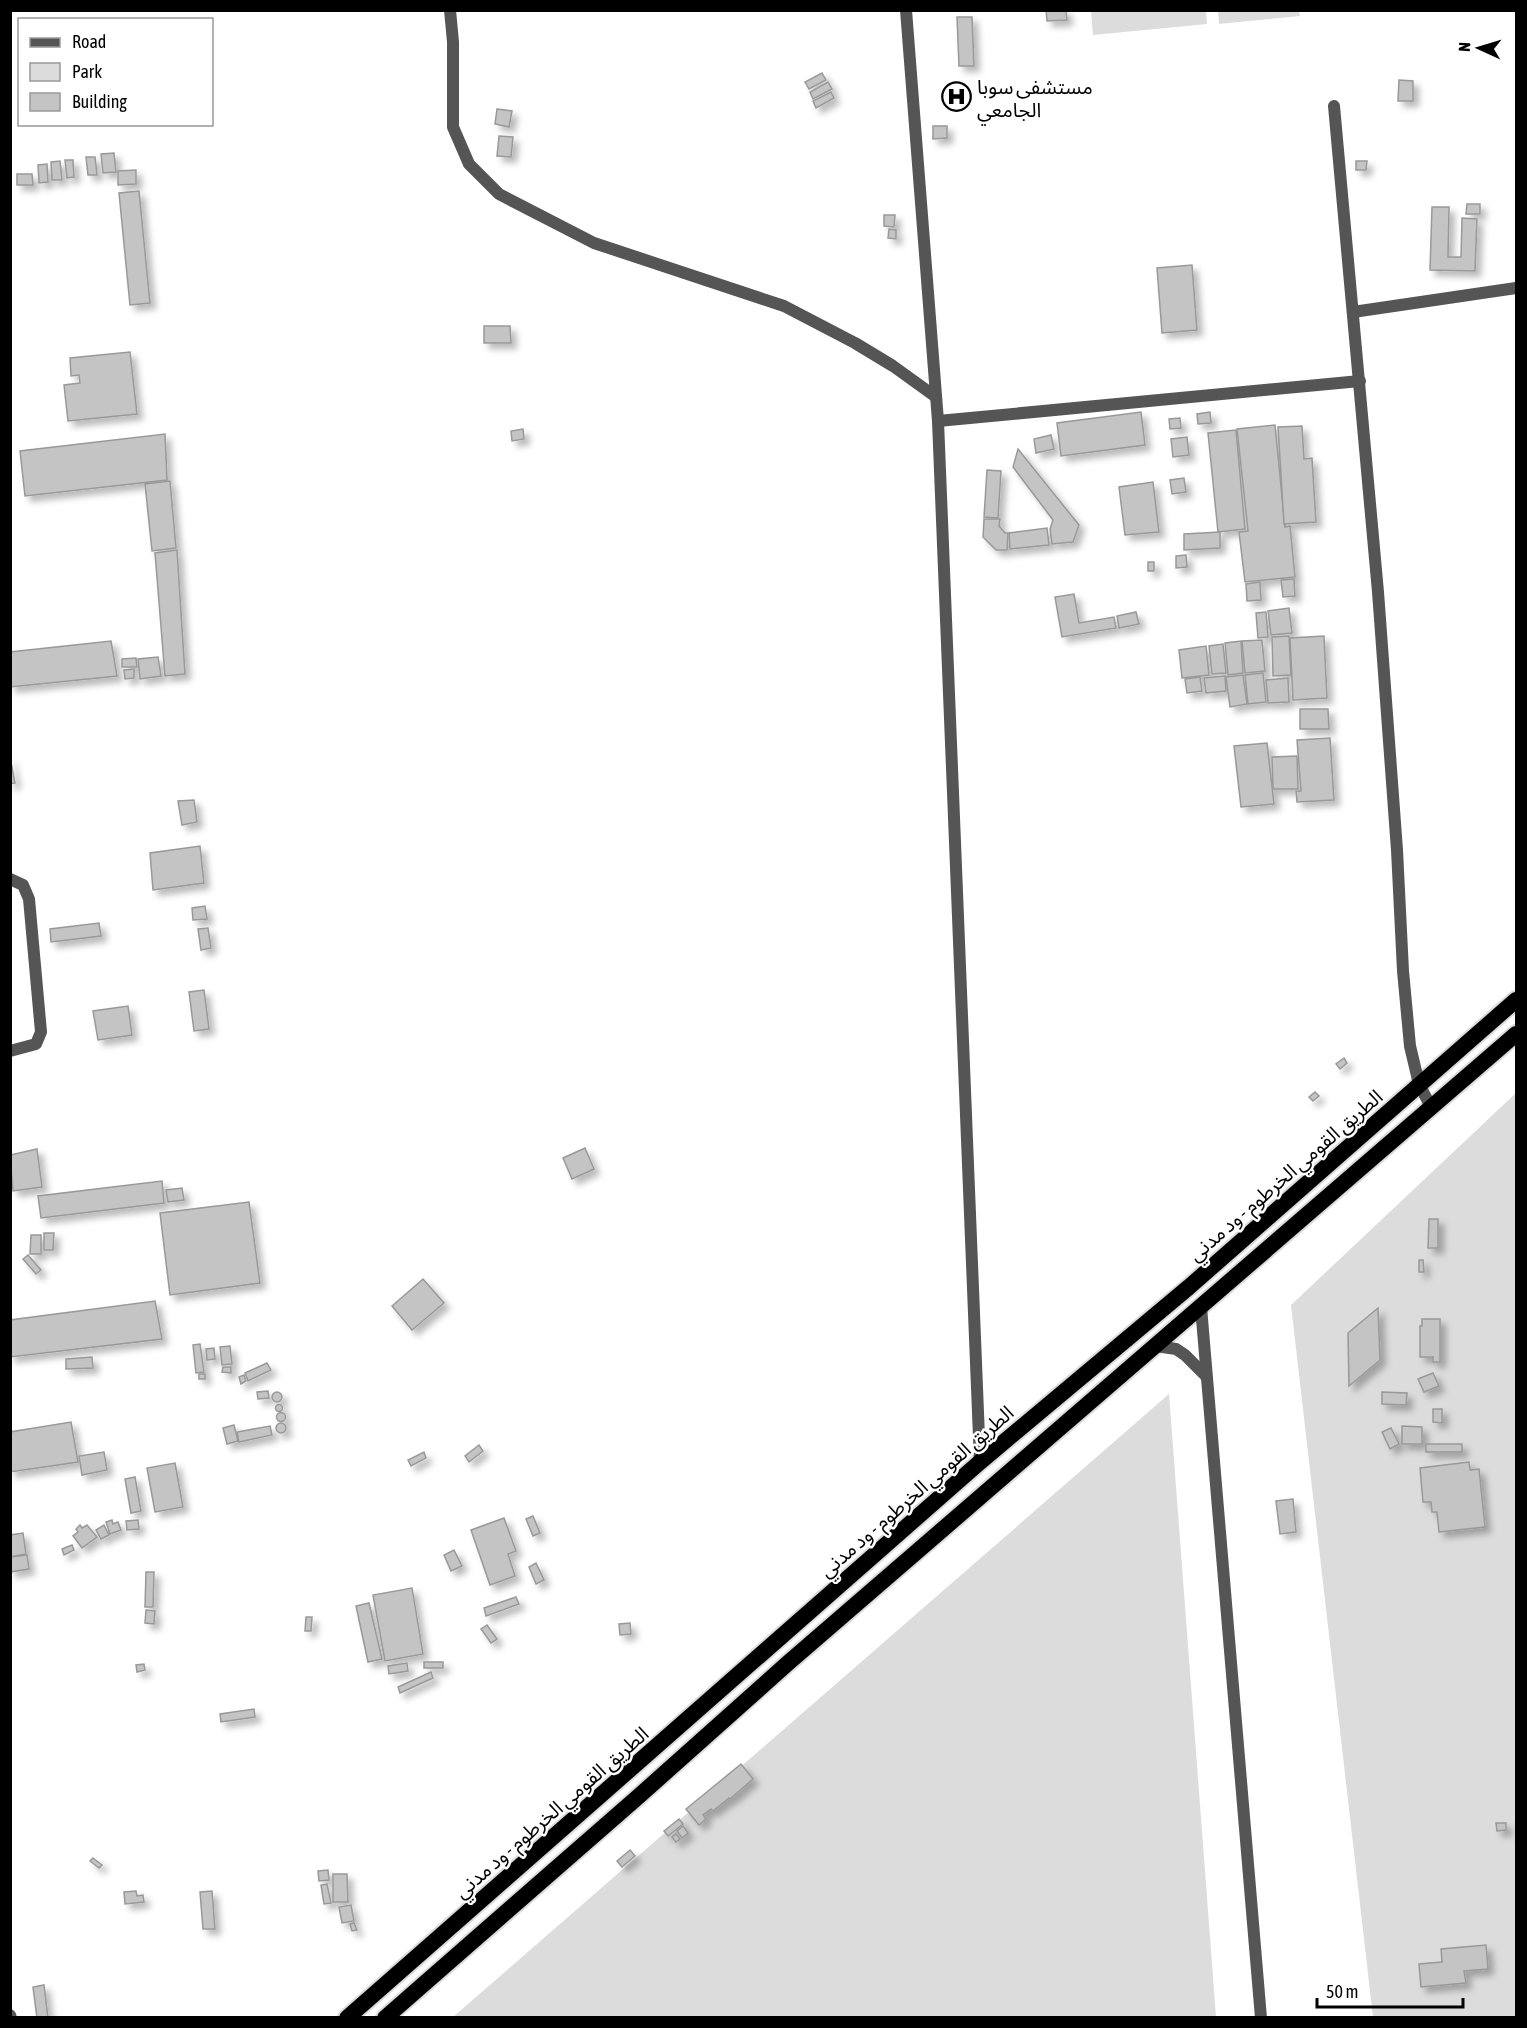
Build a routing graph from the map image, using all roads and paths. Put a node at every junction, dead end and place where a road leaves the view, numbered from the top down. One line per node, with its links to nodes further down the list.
1 (450, 10): 7 (street)
2 (906, 10): 7 (street)
3 (1334, 106): 5 (street)
4 (1516, 288): 5 (street)
5 (1353, 312): 6 (street)
6 (1360, 381): 8 (street); 13 (street)
7 (936, 397): 8 (street)
8 (938, 421): 18 (street)
9 (10, 879): 12 (street)
10 (1516, 1000): 13 (highway, الطريق القومي الخرطوم - ود مدني)
11 (1516, 1034): 14 (highway)
12 (10, 1051)
13 (1419, 1084): 14 (street); 18 (highway, الطريق القومي الخرطوم - ود مدني)
14 (1431, 1107): 15 (highway)
15 (1201, 1307): 16 (highway); 17 (street)
16 (1156, 1346): 17 (street); 20 (highway)
17 (1206, 1376): 21 (street)
18 (980, 1462): 19 (highway, الطريق القومي الخرطوم - ود مدني)
19 (347, 2018)
20 (385, 2018)
21 (1261, 2018)

